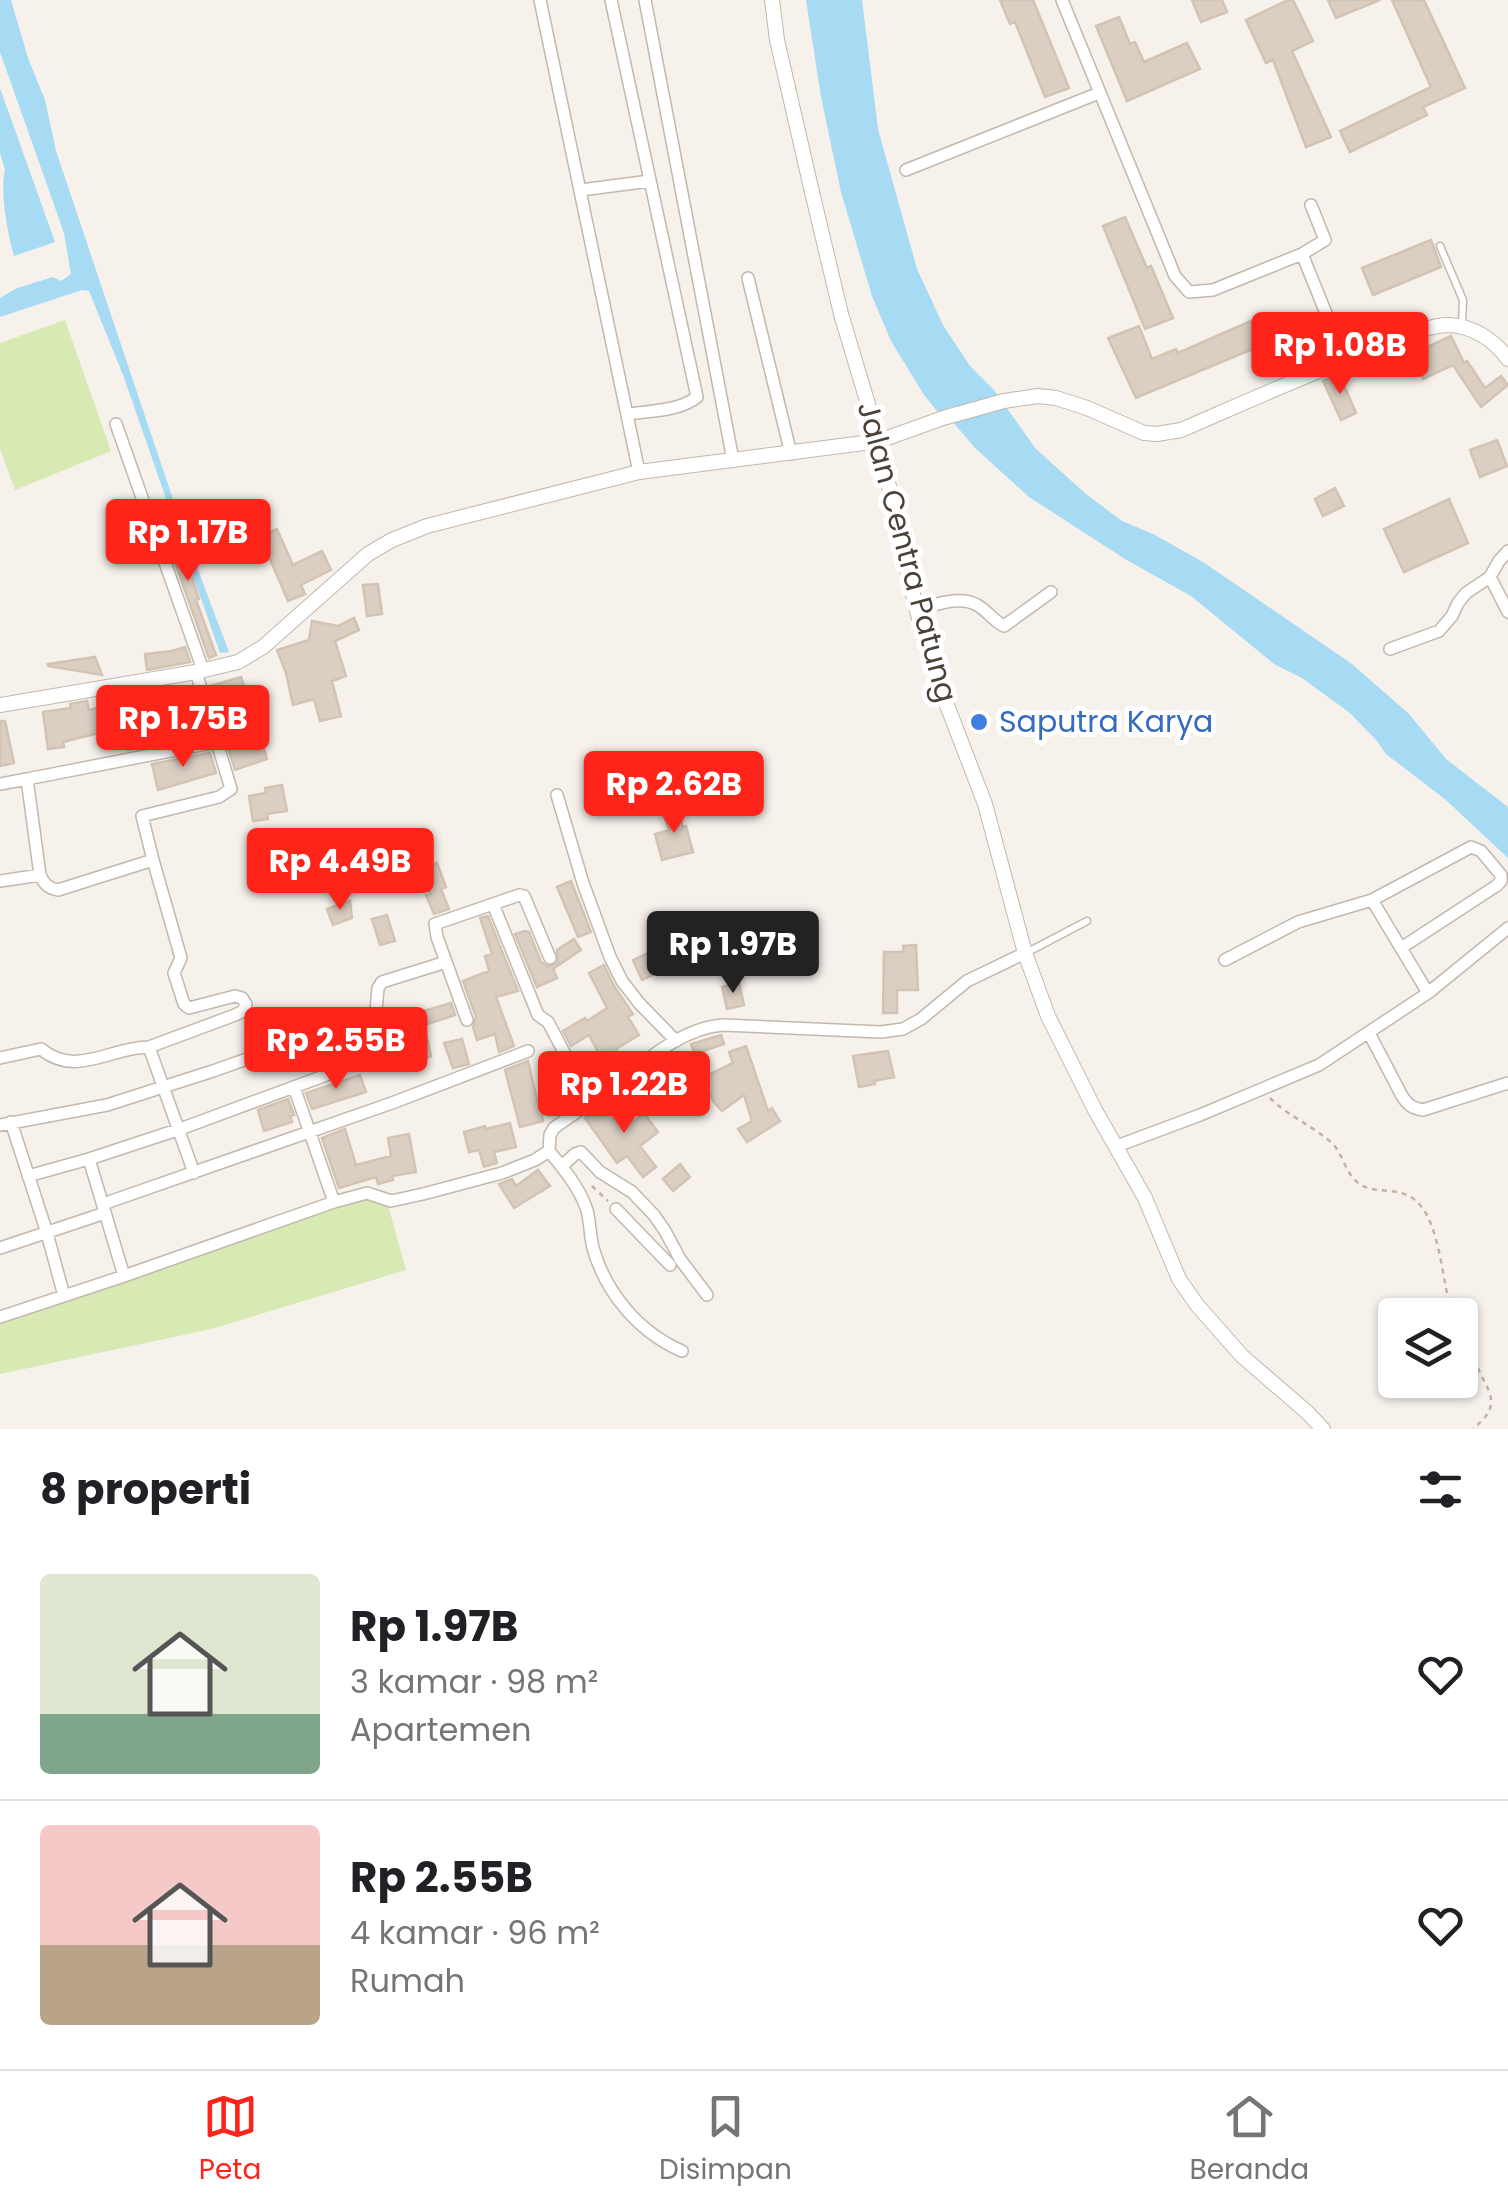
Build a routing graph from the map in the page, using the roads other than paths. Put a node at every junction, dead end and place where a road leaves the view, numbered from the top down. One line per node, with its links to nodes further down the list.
1 (540, 0): 9 (street)
2 (611, 0): 8 (street)
3 (645, 0): 21 (street)
4 (772, 0): 19 (street, Jalan Centra Patung)
5 (1062, 0): 6 (street)
6 (1099, 93): 7 (street); 12 (street)
7 (906, 170)
8 (650, 182): 9 (street); 17 (street)
9 (580, 190): 17 (street)
10 (1312, 205): 12 (street)
11 (1440, 246): 14 (lane)
12 (1302, 254): 16 (street)
13 (748, 278): 20 (street)
14 (1462, 327): 15 (street); 16 (street)
15 (1508, 358)
16 (1345, 360): 19 (street)
17 (628, 414): 22 (street)
18 (116, 424): 29 (street)
19 (879, 441): 20 (street); 26 (street, Jalan Centra Patung)
20 (790, 454): 21 (street)
21 (733, 460): 22 (street)
22 (640, 472): 29 (street)
23 (1508, 552): 24 (street)
24 (1490, 577): 27 (street); 28 (street)
25 (1052, 592): 26 (street)
26 (917, 609): 43 (street, Jalan Centra Patung)
27 (1508, 612)
28 (1390, 649)
29 (199, 671): 30 (street); 31 (street)
30 (0, 704)
31 (217, 742): 32 (street); 35 (street)
32 (27, 779): 33 (street); 36 (street)
33 (0, 784)
34 (557, 795): 50 (street)
35 (153, 860): 36 (street); 51 (street)
36 (40, 875): 37 (street)
37 (0, 881)
38 (1372, 900): 42 (street); 42 (street); 45 (street)
39 (493, 904): 44 (street); 46 (street); 58 (street)
40 (1088, 922): 43 (lane)
41 (1508, 928): 47 (street)
42 (1401, 948): 47 (street)
43 (1025, 953): 50 (street); 62 (street, Jalan Centra Patung)
44 (550, 958)
45 (1225, 960)
46 (446, 962): 48 (street); 57 (street)
47 (1428, 992): 49 (street)
48 (467, 1020)
49 (1369, 1033): 55 (street); 62 (street)
50 (676, 1041): 58 (street)
51 (149, 1047): 53 (street); 57 (street)
52 (528, 1051): 61 (street)
53 (0, 1058)
54 (340, 1070): 56 (street)
55 (1508, 1083)
56 (294, 1086): 60 (street); 61 (street)
57 (164, 1087): 59 (street); 60 (street)
58 (595, 1100): 63 (street)
59 (6, 1124): 67 (street)
60 (180, 1128): 64 (street); 66 (street)
61 (311, 1130): 66 (street); 68 (street)
62 (1117, 1146): 79 (street, Jalan Centra Patung)
63 (549, 1150): 65 (street); 68 (street)
64 (90, 1159): 67 (street); 69 (street)
65 (562, 1166): 75 (street); 78 (street)
66 (194, 1173): 69 (street)
67 (28, 1176): 71 (street)
68 (334, 1202): 74 (street)
69 (104, 1208): 71 (street); 74 (street)
70 (616, 1209): 73 (street)
71 (47, 1233): 72 (street); 76 (street)
72 (0, 1248)
73 (670, 1265)
74 (124, 1276): 76 (street)
75 (706, 1295)
76 (64, 1296): 77 (street)
77 (0, 1317)
78 (682, 1352)
79 (1322, 1429)

